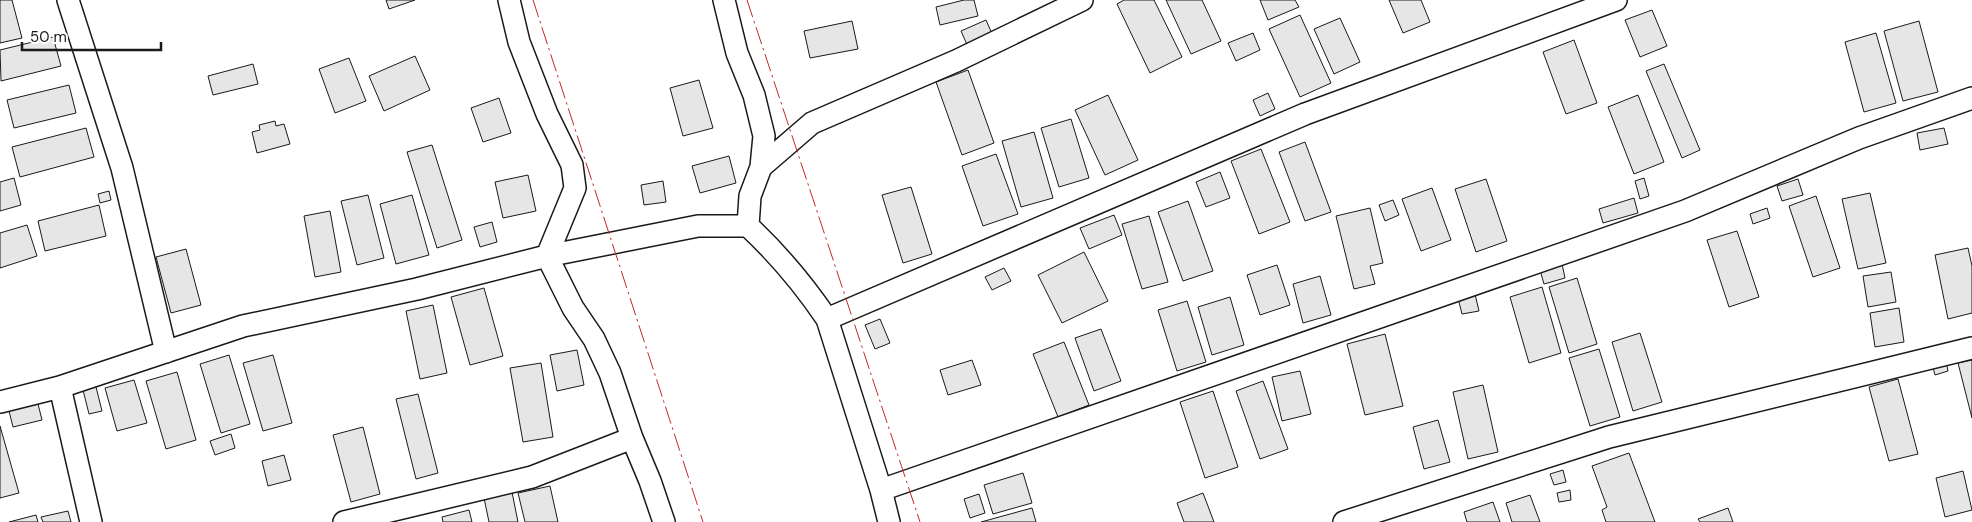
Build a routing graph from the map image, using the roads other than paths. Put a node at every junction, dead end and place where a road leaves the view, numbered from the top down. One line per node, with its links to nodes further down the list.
1 (68, 0): 12 (street)
2 (509, 0): 9 (street)
3 (724, 0): 7 (street)
4 (1082, 0): 7 (street)
5 (1616, 0): 10 (street)
6 (1972, 98): 16 (street)
7 (761, 167): 8 (street)
8 (748, 226): 9 (street); 10 (street)
9 (547, 256): 12 (street); 15 (street)
10 (827, 319): 16 (street)
11 (1972, 348): 21 (street)
12 (166, 352): 13 (street)
13 (60, 387): 14 (street); 17 (street)
14 (0, 402)
15 (632, 438): 18 (street); 19 (street)
16 (881, 490): 20 (street)
17 (91, 522)
18 (344, 522)
19 (664, 522)
20 (889, 522)
21 (1344, 522)

